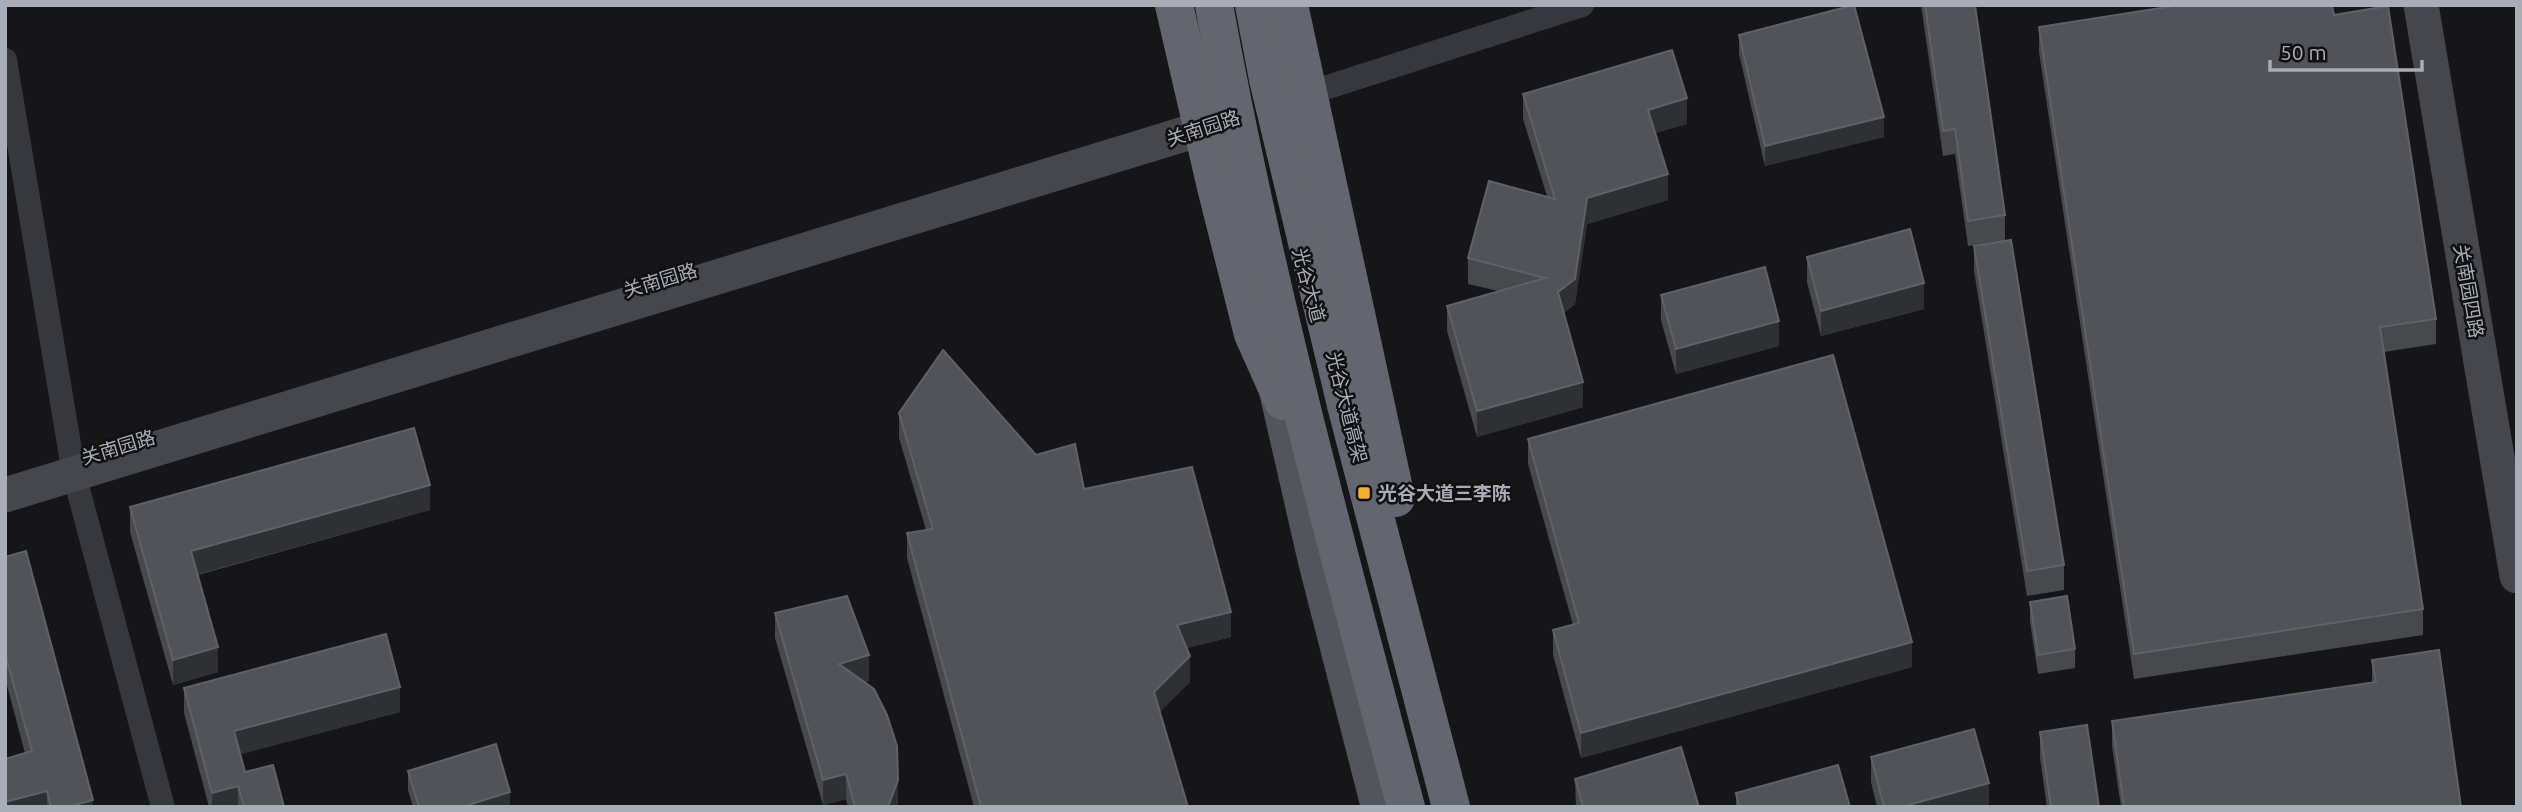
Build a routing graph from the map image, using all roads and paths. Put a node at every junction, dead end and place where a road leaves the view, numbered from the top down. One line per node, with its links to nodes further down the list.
1 (1174, 5): 14 (highway, bridge)
2 (1190, 5): 11 (main road)
3 (1214, 5): 14 (highway, bridge)
4 (1243, 5): 10 (main road, 光谷大道)
5 (1254, 5): 17 (highway, 光谷大道高架, bridge)
6 (1289, 5): 17 (highway, bridge)
7 (1582, 5): 10 (street)
8 (2421, 5): 16 (main road, 关南园四路)
9 (5, 60): 12 (street)
10 (1263, 108): 11 (main road, 关南园路); 21 (main road, 光谷大道)
11 (1210, 118): 12 (main road, 关南园路); 19 (main road)
12 (73, 468): 13 (main road, 关南园路); 15 (main road, 关南园路); 18 (street)
13 (5, 483)
14 (1321, 488): 20 (highway, bridge)
15 (5, 495)
16 (2517, 576)
17 (1408, 640): 21 (highway, 光谷大道高架, bridge)
18 (163, 807)
19 (1380, 807)
20 (1406, 807)
21 (1449, 807)

